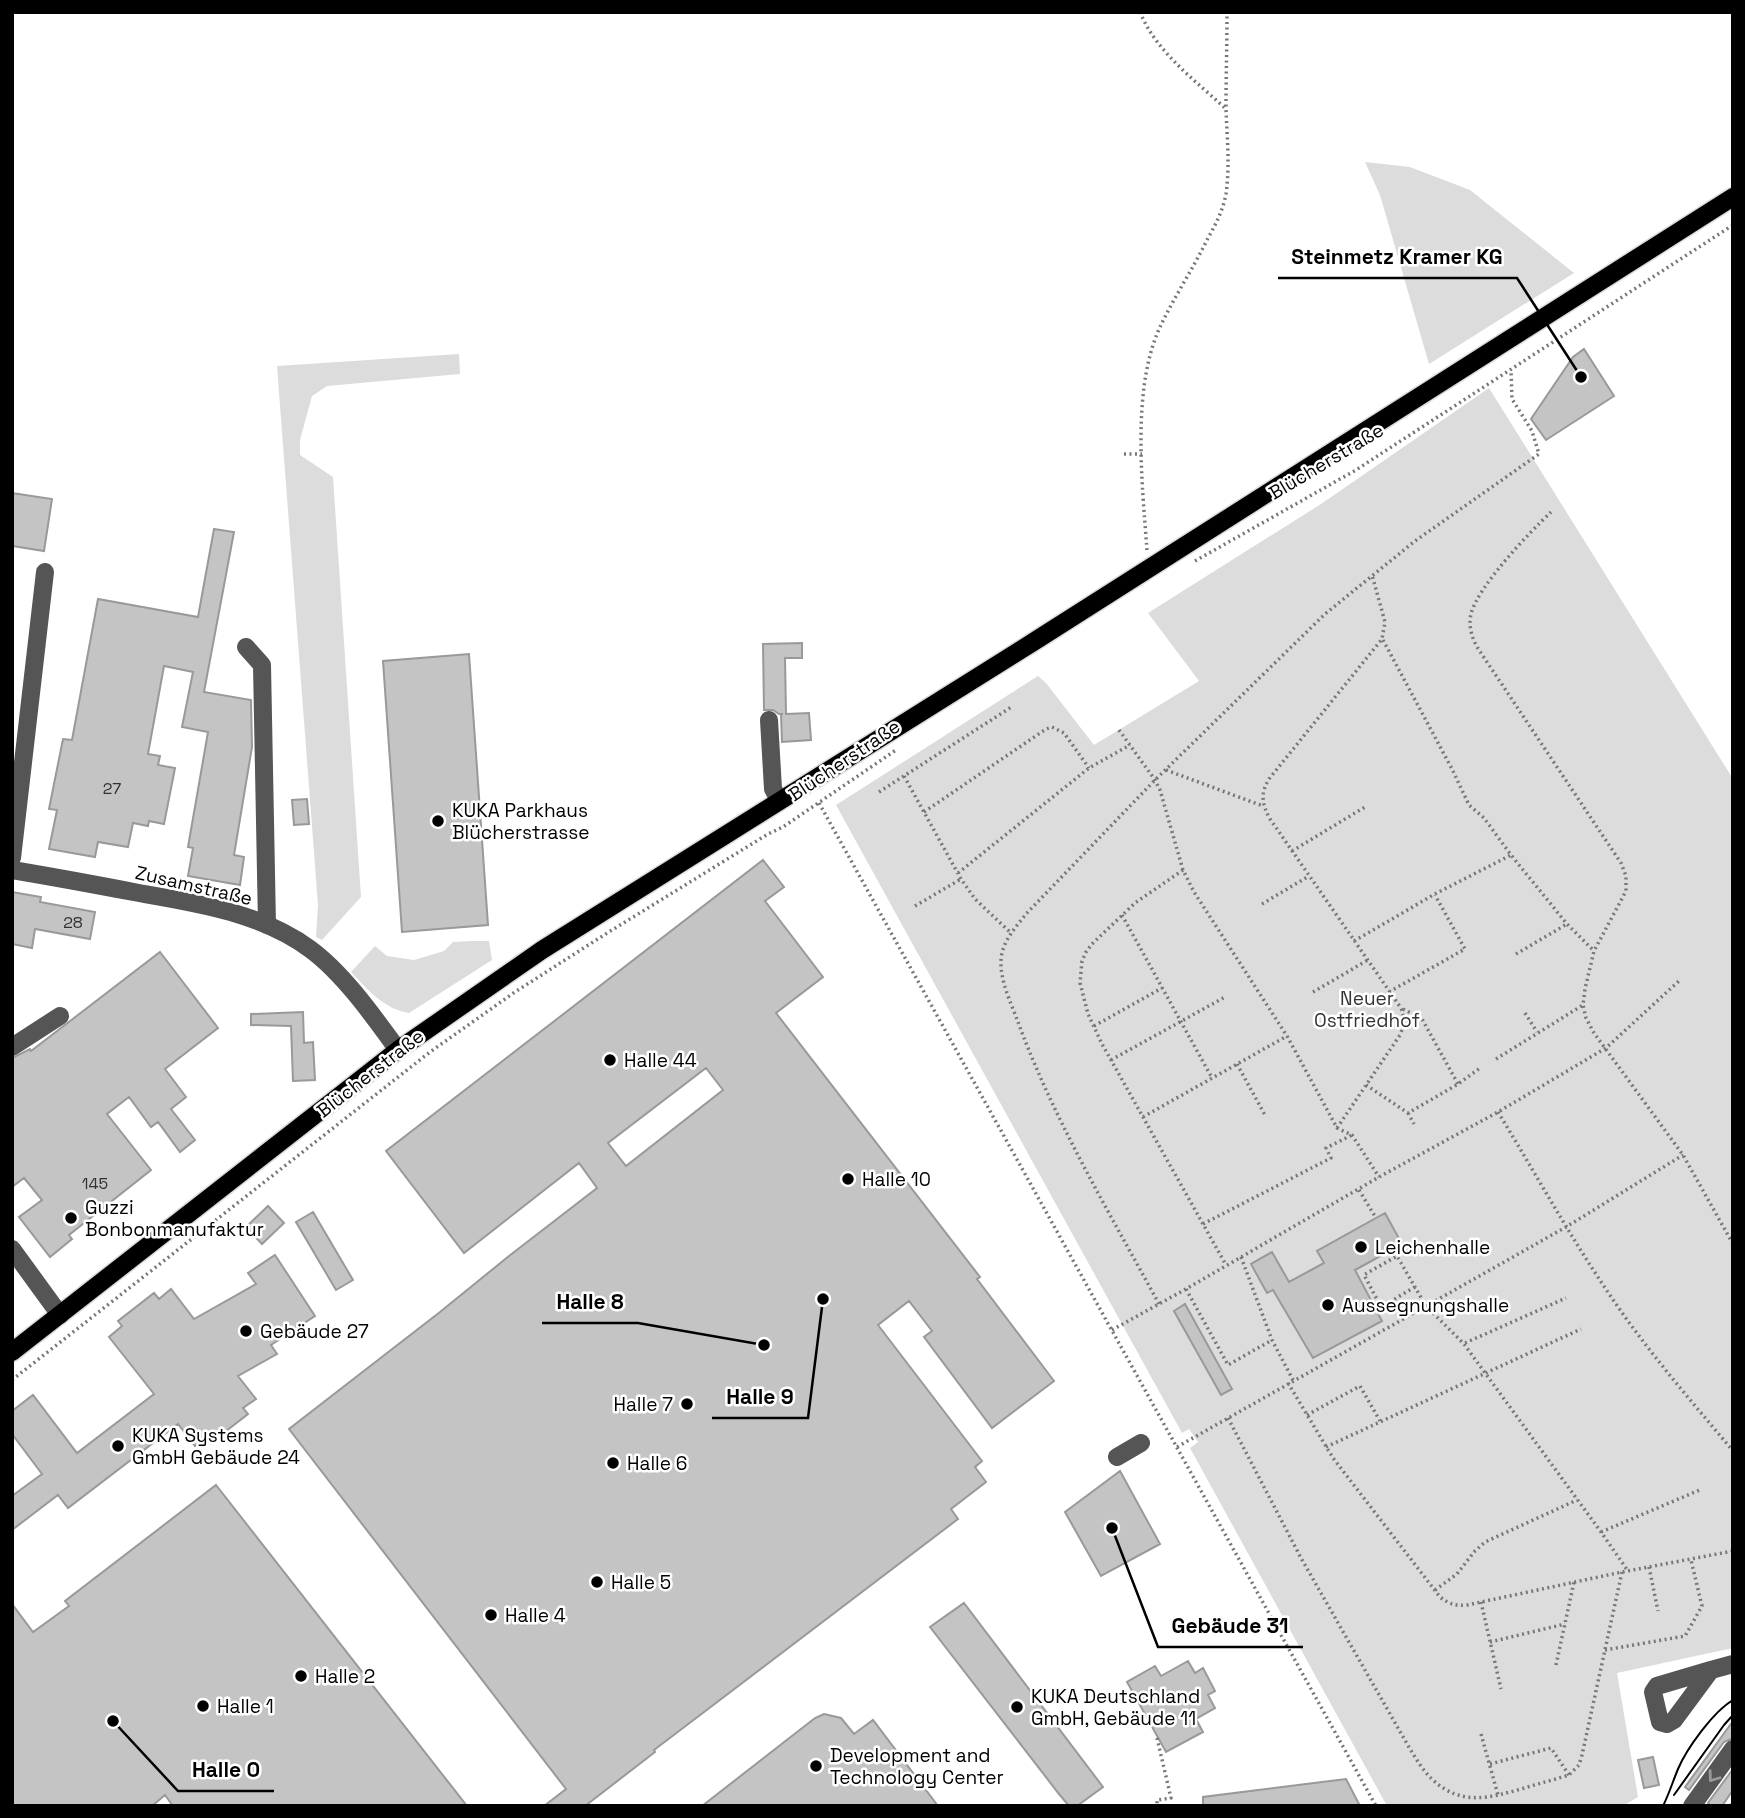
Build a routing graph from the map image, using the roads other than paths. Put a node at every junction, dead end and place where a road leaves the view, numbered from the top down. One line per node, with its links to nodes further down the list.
1 (1733, 197): 5 (main road, Blücherstraße)
2 (45, 572): 6 (street)
3 (246, 647): 8 (street)
4 (769, 720): 5 (street)
5 (779, 800): 11 (main road, Blücherstraße)
6 (12, 858)
7 (12, 870): 8 (street, Zusamstraße)
8 (267, 925): 11 (street, Zusamstraße)
9 (60, 1016): 10 (street)
10 (12, 1047)
11 (398, 1050): 13 (main road, Blücherstraße)
12 (12, 1249): 13 (street)
13 (60, 1315): 14 (main road, Blücherstraße)
14 (12, 1352)
15 (1141, 1443): 16 (street)
16 (1117, 1457)
17 (1733, 1664): 18 (street)
18 (1711, 1670)
19 (1733, 1749): 20 (street, one-way to 20)
20 (1692, 1806)

